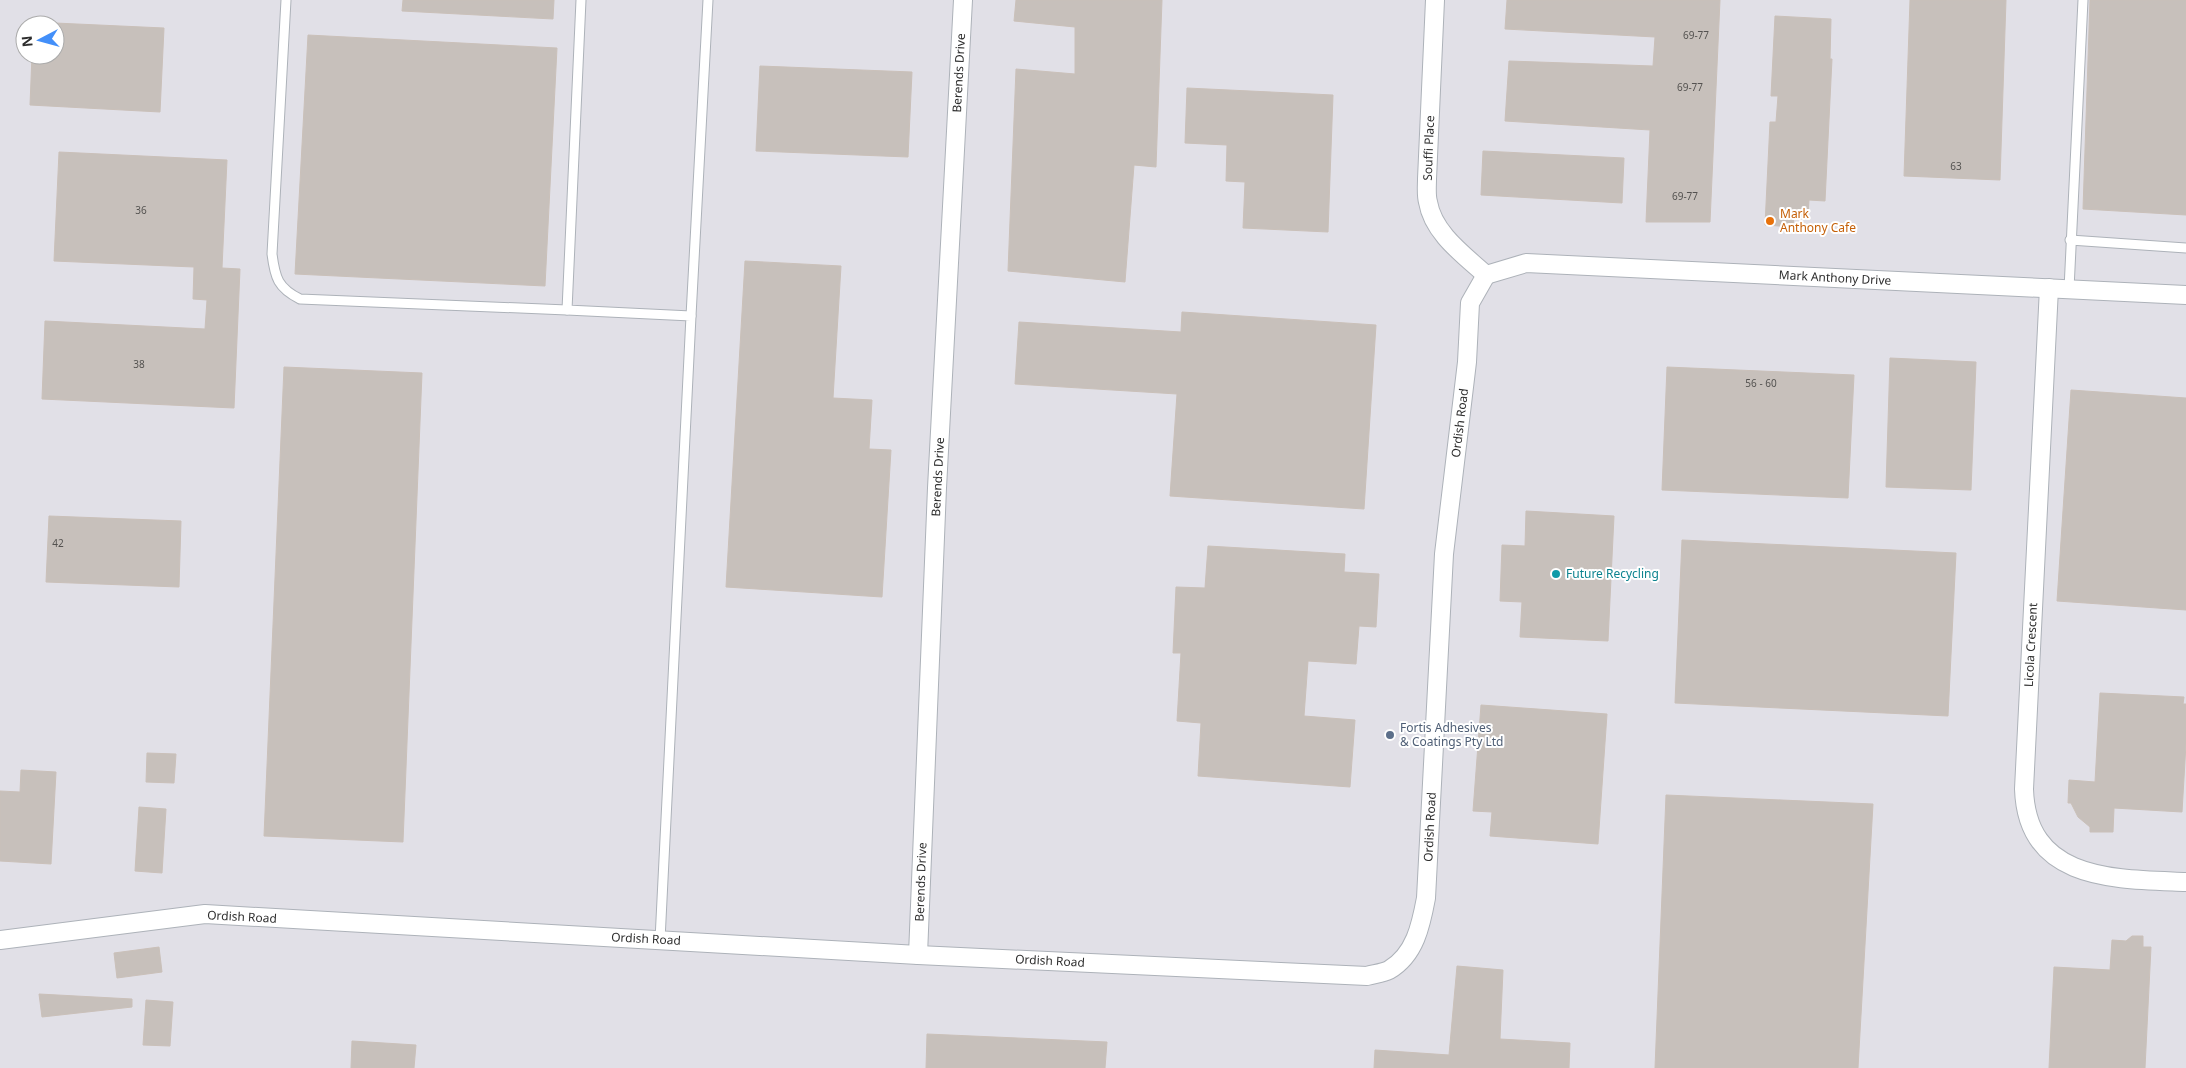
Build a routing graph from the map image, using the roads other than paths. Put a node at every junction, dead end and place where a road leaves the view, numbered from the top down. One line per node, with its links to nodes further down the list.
1 (286, 0): 13 (lane)
2 (581, 0): 13 (lane)
3 (708, 0): 14 (lane)
4 (962, 0): 18 (street, Berends Drive)
5 (1435, 0): 9 (street, Souffi Place)
6 (2083, 0): 7 (lane)
7 (2070, 240): 8 (lane); 11 (lane)
8 (2186, 248)
9 (1486, 275): 10 (street, Mark Anthony Drive); 18 (street, Ordish Road)
10 (2049, 288): 11 (street, Mark Anthony Drive); 15 (street, Licola Crescent)
11 (2069, 289): 12 (street, Mark Anthony Drive)
12 (2186, 295)
13 (567, 310): 14 (lane)
14 (691, 316): 17 (lane)
15 (2186, 882)
16 (0, 940): 17 (street, Ordish Road)
17 (660, 940): 18 (street, Ordish Road)
18 (918, 955)

